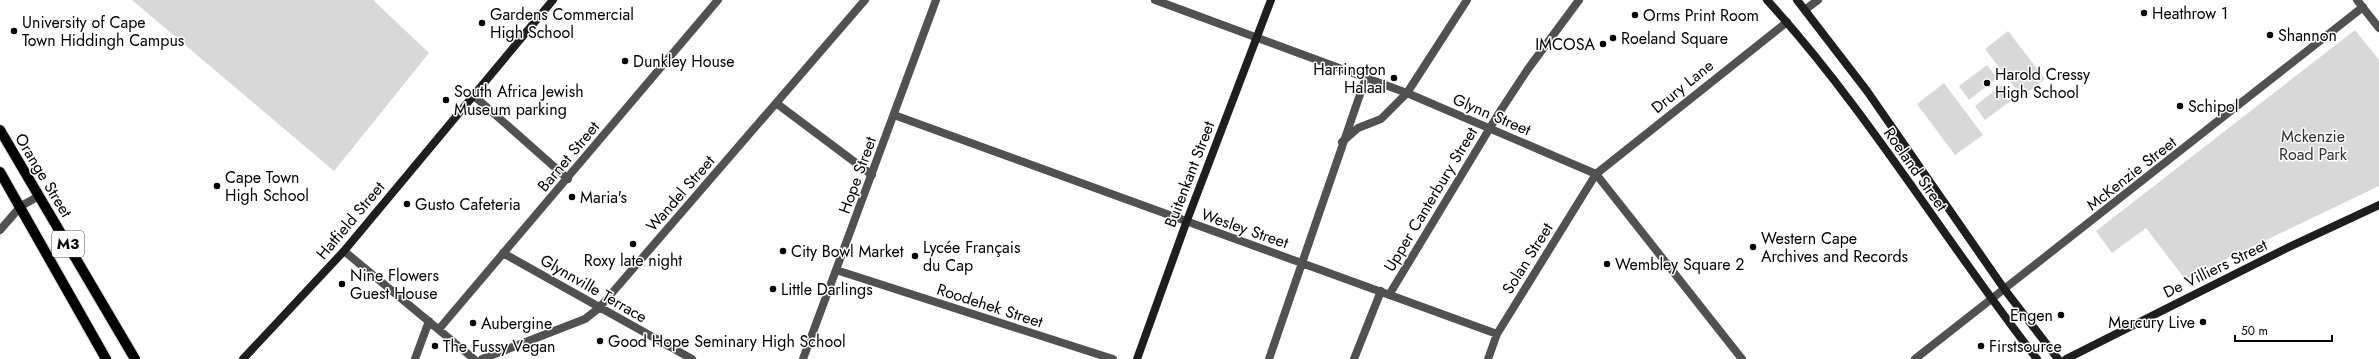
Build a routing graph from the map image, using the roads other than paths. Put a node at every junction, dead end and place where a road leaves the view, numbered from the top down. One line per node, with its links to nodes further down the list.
1 (554, 0): 20 (main road, Hatfield Street)
2 (718, 0): 29 (street, Barnet Street)
3 (865, 0): 21 (street, Wandel Street)
4 (936, 0): 22 (street, Hope Street)
5 (1155, 0): 17 (street, Glynn Street)
6 (1271, 0): 17 (main road, Buitenkant Street)
7 (1467, 0): 19 (street)
8 (1578, 0): 23 (street, Upper Canterbury Street)
9 (1767, 0): 15 (main road, Roeland Street)
10 (1797, 0): 14 (main road, Roeland Street)
11 (1818, 0): 14 (street)
12 (2356, 0): 13 (street)
13 (2363, 7): 16 (street); 39 (street, McKenzie Street)
14 (1806, 9): 39 (main road, Roeland Street)
15 (1787, 22): 27 (street, Drury Lane); 42 (main road, Roeland Street)
16 (2379, 28)
17 (1257, 38): 18 (street, Glynn Street); 33 (main road, Buitenkant Street)
18 (1366, 77): 19 (street, Glynn Street); 25 (street)
19 (1407, 93): 23 (street, Glynn Street); 25 (street)
20 (472, 96): 29 (street); 35 (main road, Hatfield Street)
21 (776, 103): 28 (street); 43 (street, Wandel Street)
22 (894, 115): 28 (street, Hope Street); 33 (street, Wesley Street)
23 (1490, 128): 27 (street, Glynn Street); 41 (street, Upper Canterbury Street)
24 (0, 130): 30 (main road, Orange Street / M3)
25 (1342, 143): 37 (street)
26 (0, 172): 32 (main road, M3)
27 (1596, 174): 46 (street, Solan Street); 60 (street, Glynn Street)
28 (872, 176): 38 (street, Hope Street)
29 (568, 178): 36 (street, Barnet Street)
30 (39, 196): 32 (street); 48 (main road, Orange Street / M3)
31 (2379, 205): 64 (main road, De Villiers Street)
32 (21, 206): 34 (street); 47 (main road, M3)
33 (1186, 222): 37 (street, Wesley Street); 56 (main road, Buitenkant Street)
34 (0, 230)
35 (344, 251): 44 (street); 49 (main road, Hatfield Street)
36 (503, 253): 43 (street, Glynnville Terrace); 45 (street, Barnet Street)
37 (1303, 262): 40 (street, Wesley Street); 57 (street)
38 (836, 270): 54 (street, Hope Street); 55 (street, Roodehek Street)
39 (2005, 290): 42 (street, McKenzie Street); 63 (main road, Roeland Street)
40 (1381, 291): 41 (street, Wesley Street); 58 (street)
41 (1389, 295): 46 (street, Wesley Street)
42 (1992, 301): 61 (street, McKenzie Street); 62 (main road, Roeland Street)
43 (599, 308): 52 (street, Wandel Street); 53 (street, Glynnville Terrace)
44 (429, 321): 45 (street); 50 (street)
45 (439, 329): 51 (street)
46 (1497, 334): 59 (street, Solan Street)
47 (106, 359)
48 (135, 359)
49 (243, 359)
50 (415, 359)
51 (474, 359)
52 (482, 359)
53 (692, 359)
54 (803, 359)
55 (1113, 359)
56 (1137, 359)
57 (1269, 359)
58 (1354, 359)
59 (1488, 359)
60 (1742, 359)
61 (1915, 359)
62 (2037, 359)
63 (2058, 359)
64 (2066, 359)

